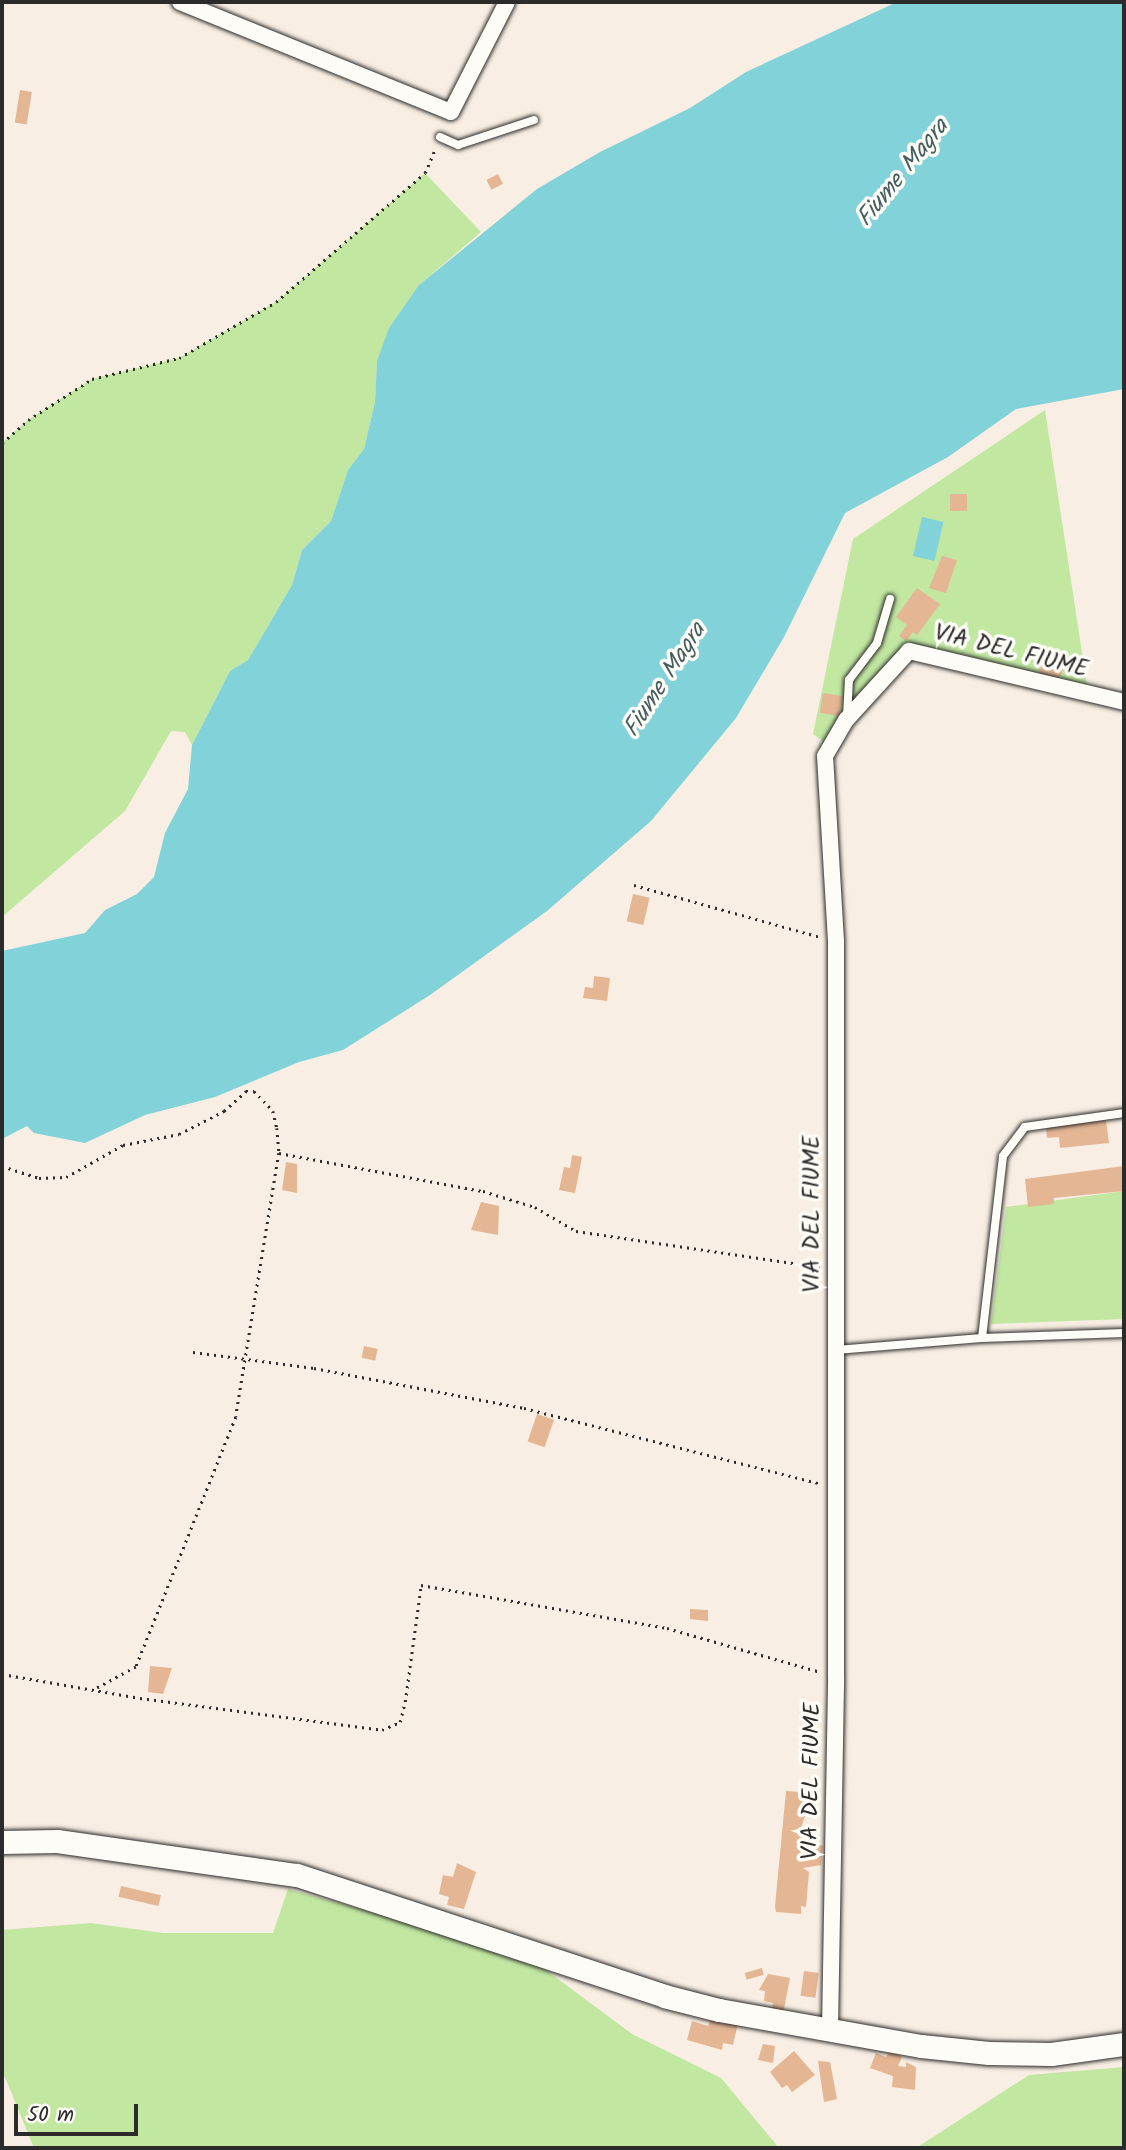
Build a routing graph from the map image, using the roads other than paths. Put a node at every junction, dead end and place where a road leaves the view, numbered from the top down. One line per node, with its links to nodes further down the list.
1 (180, 2): 2 (street)
2 (507, 2)
3 (534, 120): 4 (lane)
4 (440, 137)
5 (890, 598): 7 (lane)
6 (1124, 702): 7 (street, VIA DEL FIUME)
7 (846, 720): 11 (street, VIA DEL FIUME)
8 (1124, 1113): 10 (lane)
9 (1124, 1333): 10 (lane)
10 (982, 1338): 11 (lane)
11 (836, 1350): 13 (street, VIA DEL FIUME)
12 (2, 1842): 13 (main road)
13 (830, 2029): 14 (main road)
14 (1124, 2045)

